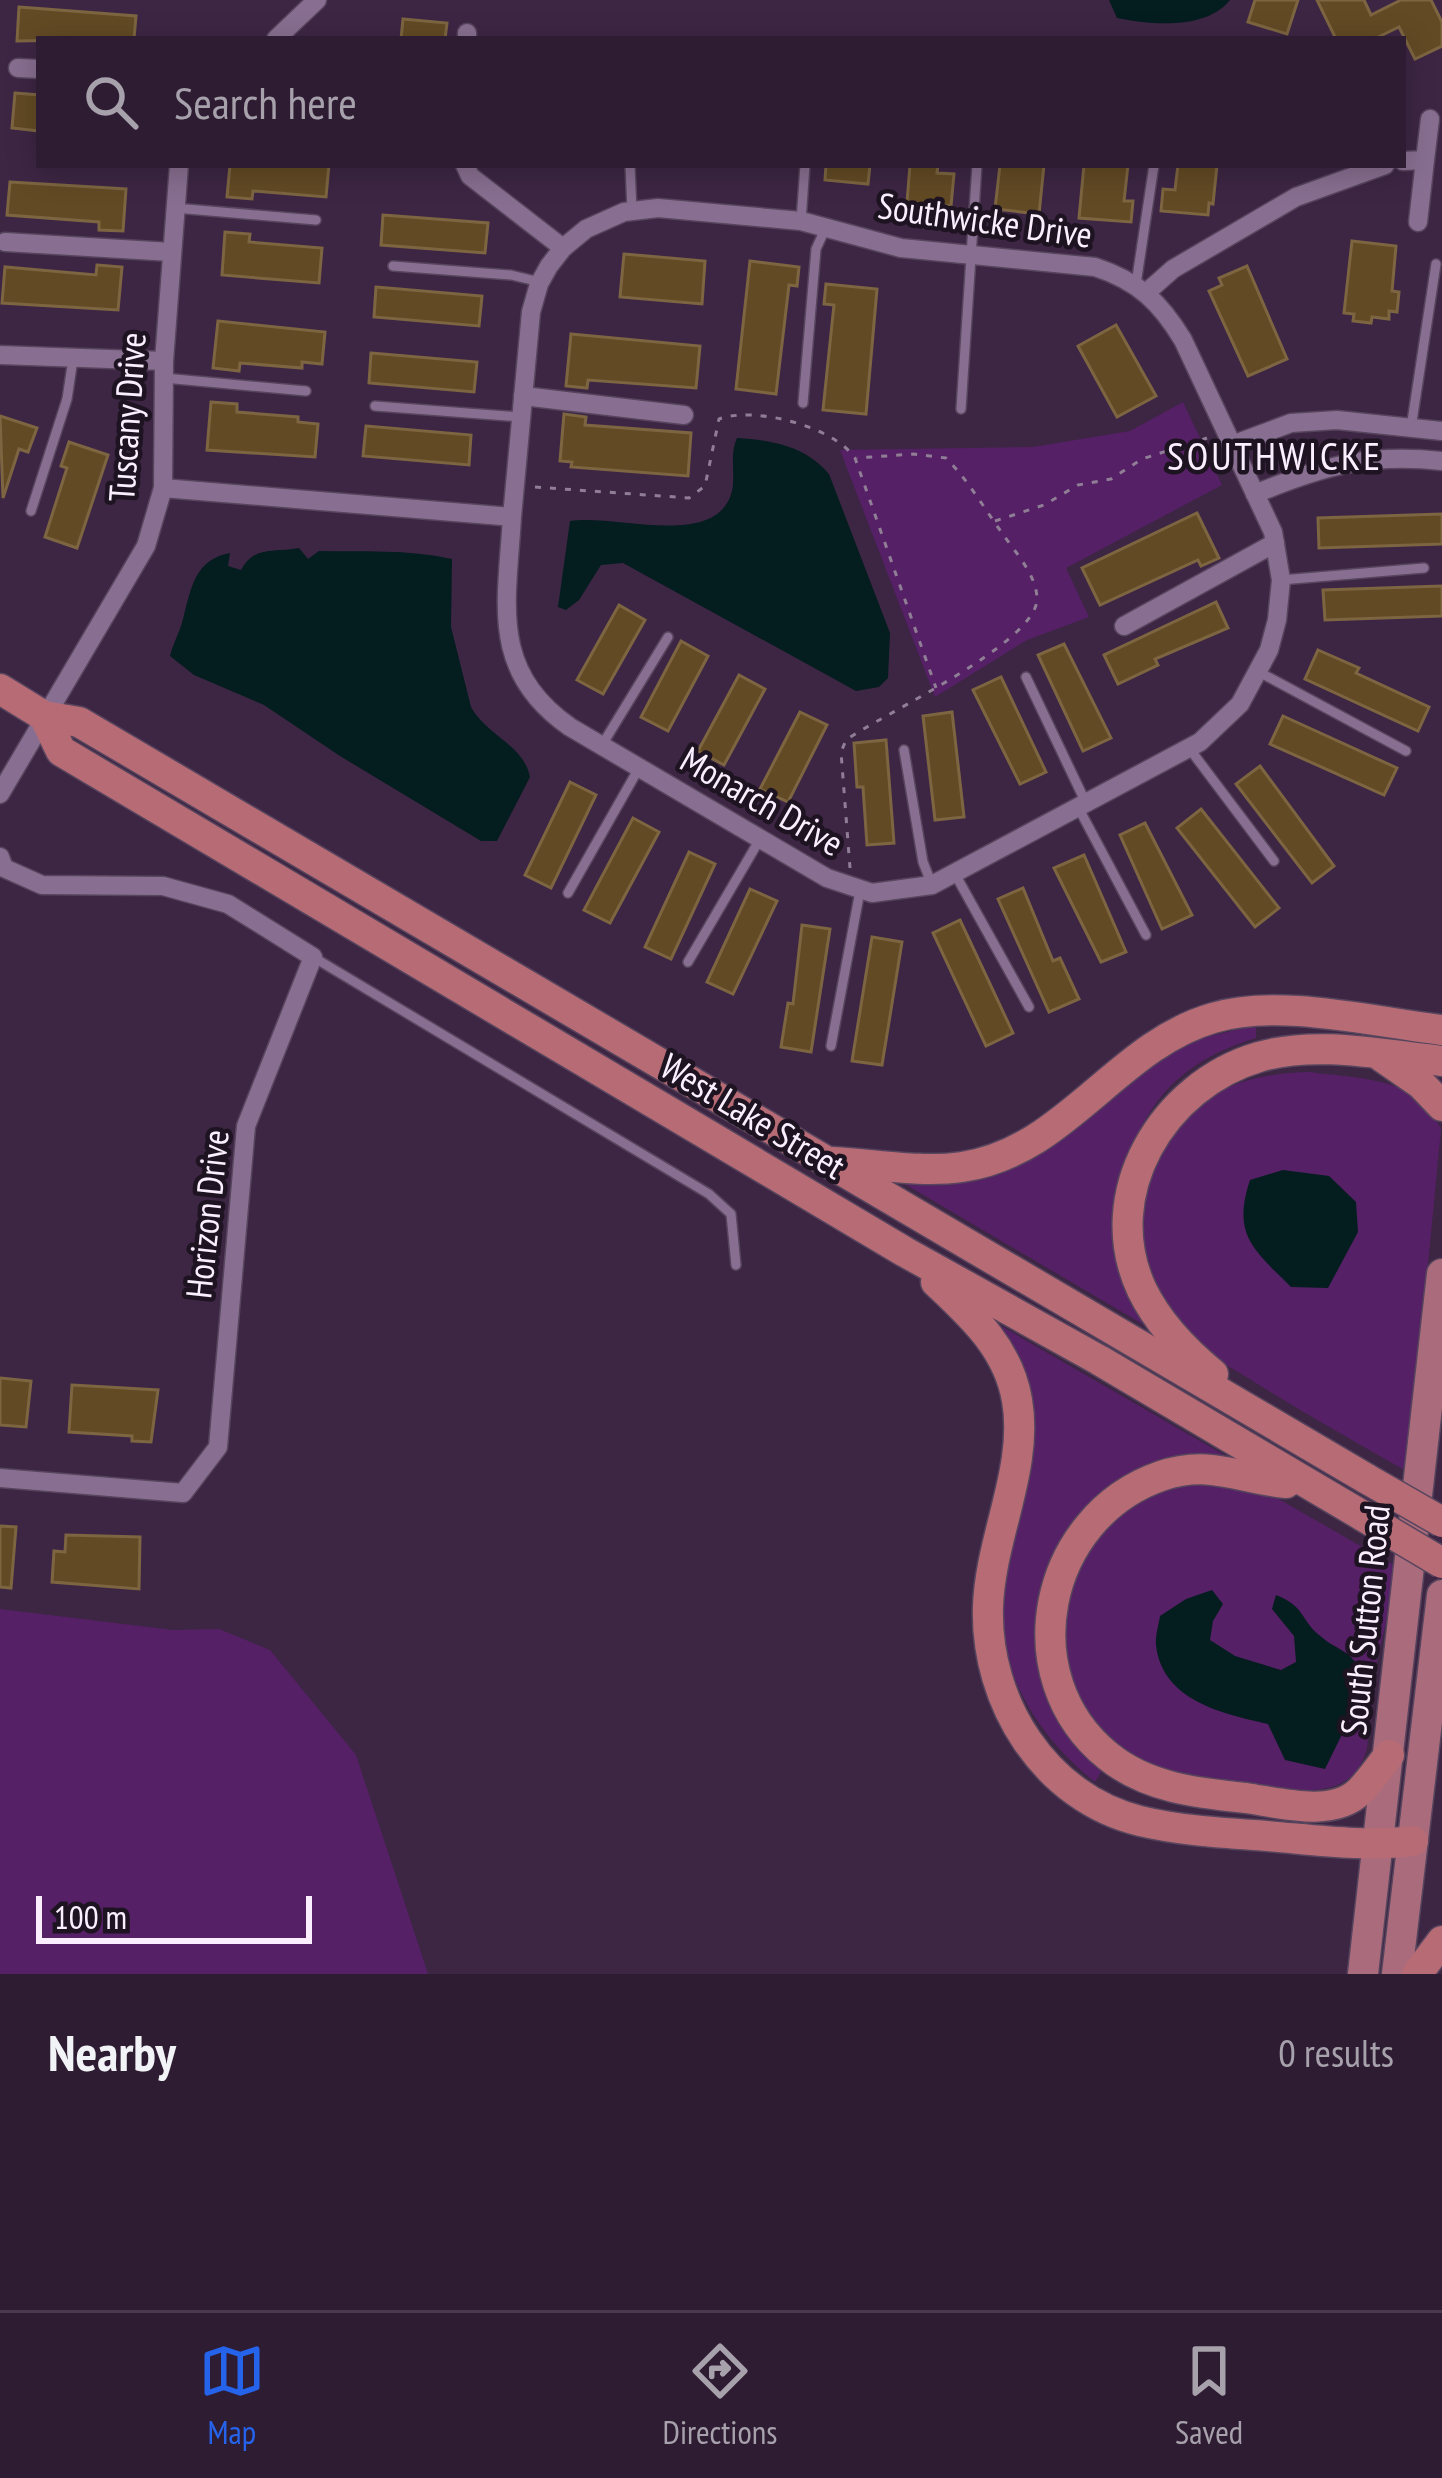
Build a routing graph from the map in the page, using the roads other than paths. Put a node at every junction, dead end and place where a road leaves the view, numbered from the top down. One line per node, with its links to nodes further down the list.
1 (317, 0): 2 (street)
2 (279, 36)
3 (18, 68): 4 (street)
4 (36, 69)
5 (1430, 119): 6 (street)
6 (1425, 160): 7 (street); 19 (street)
7 (1406, 161)
8 (179, 168): 15 (street, Tuscany Drive)
9 (466, 168): 22 (street)
10 (630, 168): 16 (lane)
11 (805, 168): 18 (lane)
12 (976, 168): 24 (lane)
13 (1154, 168): 28 (lane)
14 (1377, 168): 28 (street)
15 (175, 208): 17 (lane); 23 (street, Tuscany Drive)
16 (632, 211): 18 (street, Southwicke Drive); 22 (street, Southwicke Drive)
17 (316, 220)
18 (801, 220): 20 (street, Southwicke Drive)
19 (1418, 222)
20 (826, 225): 24 (street, Southwicke Drive); 34 (lane)
21 (5, 242): 23 (street)
22 (563, 248): 27 (street, Southwicke Drive)
23 (171, 252): 31 (street, Tuscany Drive)
24 (969, 254): 28 (street, Southwicke Drive); 36 (lane)
25 (1436, 264): 39 (lane)
26 (394, 266): 27 (lane)
27 (541, 282): 33 (street, Southwicke Drive)
28 (1142, 288): 41 (street)
29 (0, 355): 30 (street)
30 (73, 358): 31 (street); 46 (lane)
31 (164, 370): 32 (lane); 44 (street, Tuscany Drive)
32 (306, 391)
33 (524, 396): 37 (street); 38 (street, Southwicke Drive)
34 (803, 404)
35 (375, 406): 38 (lane)
36 (962, 409)
37 (684, 415)
38 (521, 417): 47 (street, Southwicke Drive)
39 (1411, 428): 40 (street); 41 (street); 42 (street)
40 (1442, 431)
41 (1229, 437): 45 (street)
42 (1408, 457): 43 (street); 45 (street)
43 (1442, 461)
44 (164, 488): 47 (street); 56 (street, Tuscany Drive)
45 (1255, 494): 48 (street, Monarch Drive)
46 (31, 511)
47 (512, 517): 57 (street, Monarch Drive)
48 (1275, 543): 50 (street, Monarch Drive); 51 (street)
49 (1424, 568): 50 (lane)
50 (1281, 580): 53 (street, Monarch Drive)
51 (1124, 626)
52 (668, 637): 57 (lane)
53 (1259, 672): 58 (street, Monarch Drive); 60 (lane)
54 (1026, 677): 63 (lane)
55 (0, 689): 56 (highway, West Lake Street)
56 (44, 716): 62 (street); 80 (highway, West Lake Street); 81 (highway, West Lake Street)
57 (602, 746): 61 (street, Monarch Drive)
58 (1189, 748): 63 (street, Monarch Drive); 66 (lane)
59 (904, 750): 68 (lane)
60 (1406, 751)
61 (639, 768): 64 (street, Monarch Drive); 70 (lane)
62 (0, 794)
63 (1082, 805): 67 (street, Monarch Drive); 71 (lane)
64 (760, 839): 69 (street, Monarch Drive); 73 (lane)
65 (0, 857): 72 (street)
66 (1274, 861)
67 (955, 874): 68 (street, Monarch Drive); 74 (lane)
68 (932, 885): 69 (street, Monarch Drive)
69 (854, 890): 76 (lane)
70 (568, 893)
71 (1146, 935)
72 (313, 957): 82 (lane); 85 (street, Horizon Drive)
73 (688, 962)
74 (1029, 1007)
75 (1442, 1030): 80 (highway)
76 (831, 1046)
77 (1377, 1054): 78 (highway); 79 (highway); 84 (highway)
78 (1442, 1061)
79 (1442, 1106)
80 (827, 1162): 84 (highway, West Lake Street)
81 (905, 1252): 86 (highway, West Lake Street); 92 (highway)
82 (736, 1265)
83 (1442, 1274): 90 (main road, South Sutton Road)
84 (1273, 1424): 87 (highway, West Lake Street, bridge)
85 (0, 1478)
86 (1308, 1484): 88 (highway, West Lake Street, bridge); 90 (highway)
87 (1442, 1522)
88 (1442, 1563)
89 (1442, 1595): 91 (main road, South Sutton Road)
90 (1389, 1755): 92 (main road, South Sutton Road)
91 (1413, 1841): 92 (highway); 95 (main road, South Sutton Road)
92 (1378, 1845): 94 (main road, South Sutton Road)
93 (1442, 1941): 96 (highway)
94 (1363, 1974)
95 (1397, 1974)
96 (1417, 1974)

